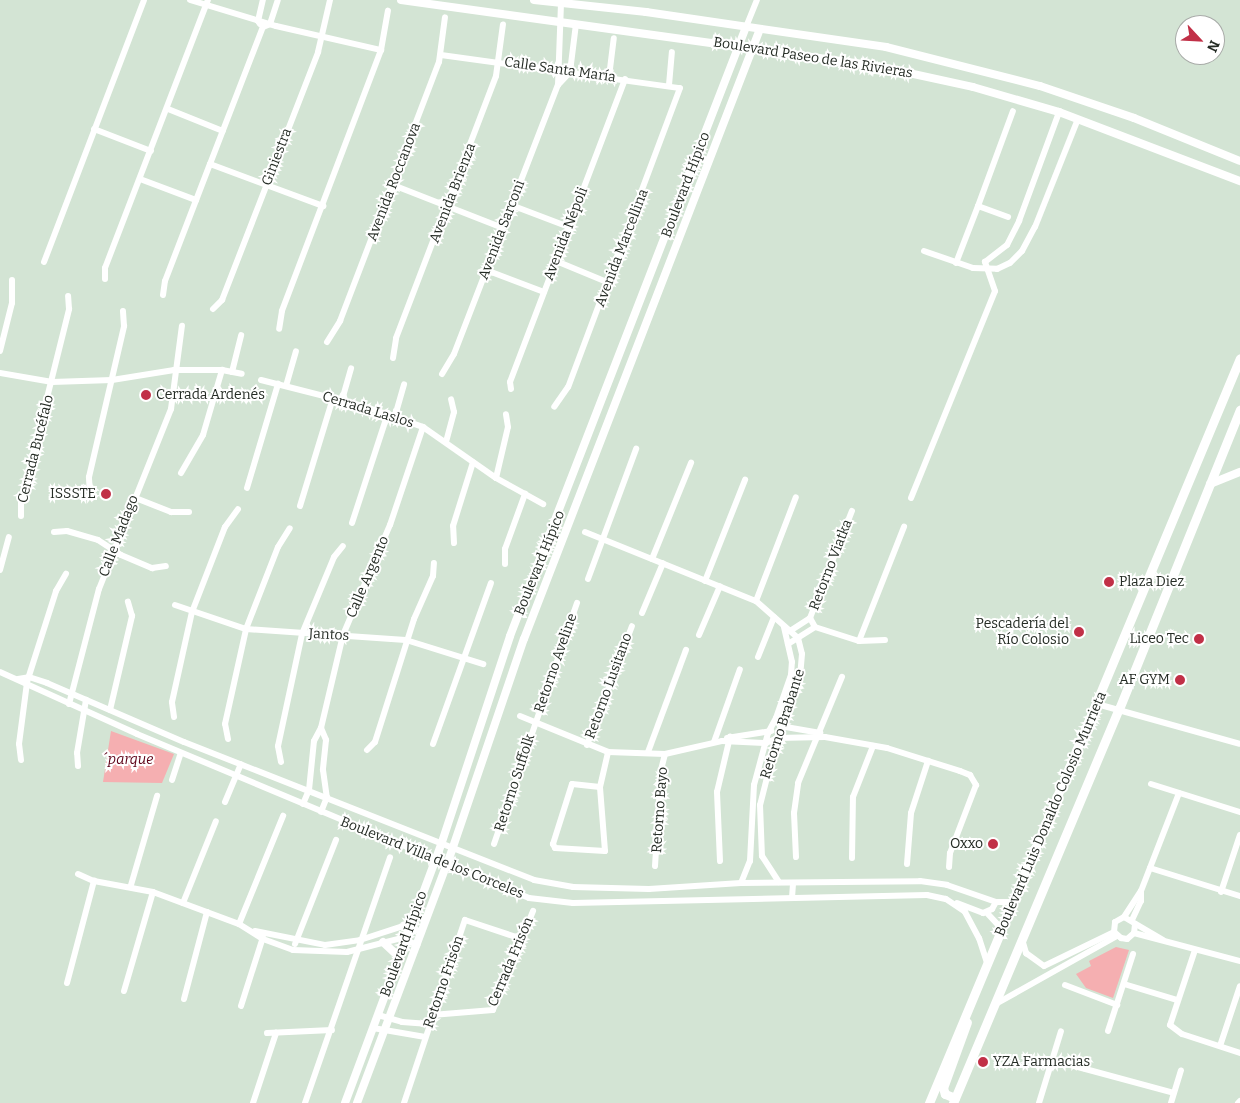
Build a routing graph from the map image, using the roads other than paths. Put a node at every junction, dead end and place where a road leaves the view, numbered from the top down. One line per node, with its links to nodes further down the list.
1 (144, 0): 39 (street)
2 (190, 0): 9 (street)
3 (263, 0): 13 (street)
4 (278, 0): 17 (street)
5 (330, 0): 20 (street, Giniestra)
6 (401, 0): 14 (street, Boulevard Paseo de las Rivieras)
7 (538, 0): 10 (street, Boulevard Paseo de las Rivieras)
8 (757, 0): 18 (street)
9 (207, 3): 13 (street); 35 (street)
10 (561, 4): 14 (street, Avenida Sarconi); 18 (street, Boulevard Paseo de las Rivieras)
11 (388, 11): 24 (street)
12 (445, 17): 26 (street, Avenida Roccanova)
13 (258, 21): 17 (street)
14 (559, 22): 16 (street, Boulevard Paseo de las Rivieras); 28 (street, Avenida Sarconi)
15 (504, 24): 27 (street, Avenida Brienza)
16 (576, 24): 22 (street, Boulevard Paseo de las Rivieras); 29 (street)
17 (266, 26): 20 (street); 40 (street)
18 (746, 27): 19 (street, Boulevard Paseo de las Rivieras); 22 (street, Boulevard Hípico)
19 (760, 29): 23 (street, Boulevard Hípico); 42 (street, Boulevard Paseo de las Rivieras)
20 (322, 37): 24 (street); 47 (street, Giniestra)
21 (614, 38): 30 (street)
22 (740, 45): 23 (street, Boulevard Paseo de las Rivieras); 125 (street, Boulevard Hípico)
23 (752, 47): 37 (street, Boulevard Paseo de las Rivieras); 128 (street, Boulevard Hípico)
24 (381, 50): 50 (street)
25 (672, 52): 33 (street)
26 (441, 55): 27 (street, Calle Santa María); 46 (street, Avenida Roccanova)
27 (499, 62): 28 (street, Calle Santa María); 52 (street, Avenida Brienza)
28 (557, 70): 29 (street, Calle Santa María); 32 (street, Avenida Sarconi)
29 (570, 72): 30 (street, Calle Santa María); 32 (street, Avenida Sarconi)
30 (609, 77): 31 (street, Calle Santa María)
31 (625, 79): 33 (street, Calle Santa María); 54 (street, Avenida Népoli)
32 (558, 84): 49 (street, Avenida Sarconi)
33 (669, 85): 34 (street, Calle Santa María)
34 (678, 86): 64 (street, Avenida Marcellina)
35 (168, 109): 40 (street); 41 (street)
36 (1014, 111): 51 (street)
37 (1059, 112): 38 (street, Boulevard Paseo de las Rivieras); 60 (street)
38 (1078, 119): 45 (street, Boulevard Paseo de las Rivieras); 60 (street)
39 (94, 129): 41 (street); 58 (street)
40 (223, 131): 43 (street)
41 (151, 151): 44 (street)
42 (1240, 161)
43 (210, 164): 47 (street); 48 (street)
44 (140, 179): 48 (street); 62 (street)
45 (1240, 181)
46 (393, 185): 52 (street); 73 (street, Avenida Roccanova)
47 (266, 186): 50 (street); 68 (street, Giniestra)
48 (196, 200): 66 (street)
49 (511, 205): 54 (street); 55 (street, Avenida Sarconi)
50 (324, 206): 71 (street)
51 (978, 206): 53 (street); 59 (street)
52 (448, 207): 55 (street); 76 (street, Avenida Brienza)
53 (1008, 217)
54 (569, 227): 57 (street, Avenida Népoli)
55 (503, 228): 61 (street, Avenida Sarconi)
56 (924, 251): 59 (street)
57 (556, 261): 64 (street); 65 (street, Avenida Népoli)
58 (44, 262)
59 (956, 263): 60 (street)
60 (987, 269): 115 (street)
61 (486, 270): 65 (street); 84 (street, Avenida Sarconi)
62 (105, 279)
63 (12, 280): 74 (street)
64 (609, 283): 95 (street, Avenida Marcellina)
65 (544, 292): 91 (street, Avenida Népoli)
66 (163, 295)
67 (68, 296): 87 (street, Cerrada Bucéfalo)
68 (213, 309)
69 (123, 311): 85 (street)
70 (182, 326): 79 (street, Calle Madago)
71 (279, 329)
72 (241, 335): 81 (street)
73 (327, 342)
74 (0, 351)
75 (296, 352): 90 (street)
76 (393, 358)
77 (1240, 358): 180 (main road, Boulevard Luis Donaldo Colosio Murrieta)
78 (350, 368): 94 (street)
79 (174, 370): 80 (street); 85 (street); 113 (street, Calle Madago)
80 (222, 370): 81 (street); 106 (street)
81 (232, 372): 83 (street)
82 (0, 373): 87 (street)
83 (242, 374)
84 (442, 374)
85 (112, 380): 87 (street); 111 (street)
86 (261, 380): 88 (street, Cerrada Laslos)
87 (52, 382): 121 (street, Cerrada Bucéfalo)
88 (278, 384): 90 (street, Cerrada Laslos); 110 (street)
89 (404, 384): 99 (street)
90 (286, 386): 92 (street, Cerrada Laslos)
91 (511, 389)
92 (333, 398): 94 (street, Cerrada Laslos); 117 (street)
93 (451, 399): 101 (street)
94 (342, 400): 97 (street, Cerrada Laslos)
95 (554, 407)
96 (1240, 409): 109 (main road, Boulevard Luis Donaldo Colosio Murrieta)
97 (388, 414): 99 (street, Cerrada Laslos); 122 (street)
98 (506, 414): 107 (street)
99 (395, 416): 100 (street, Cerrada Laslos)
100 (423, 427): 101 (street, Cerrada Laslos); 161 (street, Calle Argento)
101 (446, 442): 103 (street, Cerrada Laslos)
102 (636, 449): 130 (street)
103 (473, 462): 107 (street, Cerrada Laslos); 131 (street)
104 (691, 463): 134 (street)
105 (1240, 472): 109 (street)
106 (181, 473)
107 (496, 478): 112 (street, Cerrada Laslos)
108 (745, 480): 142 (street)
109 (1210, 484): 183 (main road, Boulevard Luis Donaldo Colosio Murrieta)
110 (247, 488)
111 (90, 493)
112 (525, 494): 116 (street, Cerrada Laslos); 137 (street)
113 (133, 497): 120 (street); 133 (street, Calle Madago)
114 (796, 497): 145 (street)
115 (911, 498)
116 (543, 504)
117 (300, 506)
118 (238, 509): 149 (street)
119 (852, 511): 152 (street, Retorno Viatka)
120 (189, 512)
121 (21, 516)
122 (352, 523)
123 (904, 527): 165 (street)
124 (290, 528): 156 (street)
125 (554, 529): 128 (street); 232 (street, Boulevard Hípico)
126 (54, 532): 133 (street)
127 (585, 532): 130 (street)
128 (566, 533): 233 (street, Boulevard Hípico)
129 (9, 537): 139 (street)
130 (602, 539): 134 (street); 141 (street)
131 (454, 543)
132 (343, 546): 158 (street)
133 (113, 548): 138 (street); 177 (street, Calle Madago)
134 (652, 559): 136 (street)
135 (434, 563): 163 (street)
136 (663, 563): 142 (street); 150 (street)
137 (505, 564)
138 (166, 566)
139 (0, 570)
140 (66, 574): 173 (street)
141 (588, 579)
142 (705, 580): 144 (street)
143 (491, 583): 168 (street)
144 (720, 586): 145 (street); 159 (street)
145 (756, 601): 151 (street)
146 (128, 602): 182 (street)
147 (577, 604): 186 (street, Retorno Aveline)
148 (175, 605): 149 (street, Jantos)
149 (192, 612): 156 (street, Jantos); 185 (street)
150 (642, 614)
151 (774, 617): 155 (street); 169 (street)
152 (810, 618): 154 (street); 157 (street)
153 (632, 626): 201 (street, Retorno Lusitano)
154 (815, 626): 162 (street); 165 (street)
155 (784, 627): 157 (street); 160 (street, Retorno Brabante)
156 (246, 629): 158 (street, Jantos); 195 (street)
157 (792, 630): 160 (street); 162 (street, Retorno Brabante)
158 (302, 634): 161 (street, Jantos); 209 (street)
159 (699, 635)
160 (784, 635): 166 (street, Retorno Brabante)
161 (343, 636): 163 (street, Jantos); 189 (street, Calle Argento)
162 (798, 638): 166 (street); 188 (street, Retorno Brabante)
163 (406, 640): 168 (street, Jantos); 203 (street)
164 (885, 640): 165 (street)
165 (859, 641)
166 (788, 644): 191 (street, Retorno Brabante)
167 (686, 650): 205 (street)
168 (463, 657): 170 (street, Jantos); 199 (street)
169 (758, 657)
170 (483, 664)
171 (740, 670): 197 (street)
172 (0, 672): 175 (street, Boulevard Villa de los Corceles)
173 (29, 677): 175 (street, Boulevard Villa de los Corceles); 176 (street); 177 (street, Boulevard Villa de los Corceles)
174 (842, 677): 190 (street)
175 (18, 678): 176 (street, Boulevard Villa de los Corceles)
176 (26, 686): 179 (street, Boulevard Villa de los Corceles); 208 (street)
177 (72, 694): 178 (street, Boulevard Villa de los Corceles); 179 (street, Calle Madago)
178 (86, 700): 181 (street); 182 (street, Boulevard Villa de los Corceles)
179 (69, 704): 181 (street, Boulevard Villa de los Corceles)
180 (1098, 704): 183 (street); 260 (main road, Boulevard Luis Donaldo Colosio Murrieta)
181 (83, 710): 192 (street, Boulevard Villa de los Corceles); 212 (street)
182 (110, 710): 187 (street, Boulevard Villa de los Corceles)
183 (1119, 710): 200 (street); 279 (main road, Boulevard Luis Donaldo Colosio Murrieta)
184 (520, 716): 186 (street)
185 (174, 717)
186 (535, 723): 201 (street); 231 (street, Retorno Suffolk)
187 (142, 724): 192 (street); 211 (street, Boulevard Villa de los Corceles)
188 (782, 724): 190 (street); 191 (street); 194 (street, Retorno Brabante)
189 (321, 728): 219 (street, Calle Argento); 222 (street, Calle Argento)
190 (818, 731): 193 (street); 196 (street)
191 (768, 733): 197 (street); 198 (street, Retorno Brabante)
192 (137, 734): 206 (street, Boulevard Villa de los Corceles)
193 (824, 737): 196 (street); 202 (street)
194 (777, 738): 196 (street); 198 (street); 246 (street, Retorno Brabante)
195 (228, 739)
196 (814, 740): 235 (street)
197 (724, 741): 198 (street); 207 (street); 238 (street)
198 (766, 743): 247 (street, Retorno Brabante)
199 (433, 744)
200 (1240, 744)
201 (587, 745): 204 (street)
202 (873, 746): 210 (street); 236 (street)
203 (367, 750)
204 (608, 752): 205 (street); 218 (street)
205 (648, 752): 207 (street)
206 (181, 753): 214 (street, Boulevard Villa de los Corceles); 215 (street)
207 (665, 754): 241 (street, Retorno Bayo)
208 (21, 760)
209 (281, 762)
210 (928, 762): 240 (street); 242 (street)
211 (241, 764): 213 (street, Boulevard Villa de los Corceles); 214 (street)
212 (78, 766)
213 (267, 774): 217 (street); 219 (street, Boulevard Villa de los Corceles)
214 (236, 776): 217 (street, Boulevard Villa de los Corceles); 223 (street)
215 (172, 780)
216 (1151, 784): 220 (street)
217 (262, 787): 224 (street, Boulevard Villa de los Corceles)
218 (600, 787): 218 (street)
219 (309, 790): 222 (street, Boulevard Villa de los Corceles); 224 (street, Calle Argento)
220 (1179, 793): 226 (street); 243 (street)
221 (157, 796): 250 (street)
222 (327, 797): 225 (street); 232 (street, Boulevard Villa de los Corceles)
223 (226, 802)
224 (303, 804): 225 (street, Boulevard Villa de los Corceles)
225 (321, 812): 237 (street, Boulevard Villa de los Corceles)
226 (1240, 812)
227 (283, 816): 268 (street)
228 (216, 821): 261 (street)
229 (1240, 835): 254 (street)
230 (336, 840): 283 (street)
231 (494, 844)
232 (441, 845): 233 (street, Boulevard Villa de los Corceles); 237 (street, Boulevard Hípico)
233 (452, 850): 239 (street, Boulevard Hípico); 251 (street, Boulevard Villa de los Corceles)
234 (390, 857): 281 (street)
235 (796, 857)
236 (852, 858)
237 (436, 859): 239 (street, Boulevard Villa de los Corceles); 269 (street, Boulevard Hípico)
238 (720, 861)
239 (447, 864): 258 (street, Boulevard Villa de los Corceles); 274 (street, Boulevard Hípico)
240 (907, 864)
241 (655, 866)
242 (949, 867)
243 (1150, 868): 252 (street); 254 (street)
244 (78, 874): 245 (street)
245 (94, 881): 250 (street); 293 (street)
246 (779, 882): 247 (street, Boulevard Villa de los Corceles); 248 (street, Boulevard Villa de los Corceles)
247 (741, 883): 251 (street, Boulevard Villa de los Corceles)
248 (793, 883): 249 (street, Boulevard Villa de los Corceles); 257 (street)
249 (938, 883): 255 (street); 259 (street, Boulevard Villa de los Corceles)
250 (131, 885): 253 (street)
251 (649, 889): 258 (street)
252 (1141, 891): 266 (street); 267 (street)
253 (153, 892): 261 (street); 297 (street)
254 (1221, 892): 256 (street)
255 (936, 896): 257 (street, Boulevard Villa de los Corceles); 262 (street, Boulevard Villa de los Corceles)
256 (1240, 896)
257 (792, 898): 258 (street, Boulevard Villa de los Corceles)
258 (649, 902)
259 (996, 902): 260 (street, Boulevard Villa de los Corceles); 265 (street)
260 (1014, 902): 270 (main road, Boulevard Luis Donaldo Colosio Murrieta)
261 (183, 903): 264 (street)
262 (956, 904): 265 (street); 292 (street, Boulevard Villa de los Corceles)
263 (533, 911): 278 (street, Cerrada Frisón)
264 (207, 912): 268 (street); 298 (street)
265 (986, 913): 270 (street)
266 (1124, 917): 267 (street); 276 (street)
267 (1134, 922): 275 (street); 282 (street)
268 (239, 924): 271 (street)
269 (411, 926): 273 (street); 274 (street); 277 (street, Boulevard Hípico)
270 (1002, 929): 292 (main road, Boulevard Luis Donaldo Colosio Murrieta)
271 (255, 931): 272 (street); 280 (street)
272 (265, 931): 280 (street); 283 (street)
273 (380, 932): 281 (street); 284 (street)
274 (422, 932): 285 (street, Boulevard Hípico)
275 (1134, 933): 276 (street); 282 (street)
276 (1116, 934): 279 (street); 303 (street)
277 (406, 938): 284 (street); 285 (street); 290 (street, Boulevard Hípico)
278 (522, 939): 305 (street, Cerrada Frisón); 305 (street, Retorno Frisón)
279 (1022, 939): 303 (main road, Boulevard Luis Donaldo Colosio Murrieta)
280 (263, 940): 286 (street); 302 (street)
281 (360, 940): 283 (street); 288 (street)
282 (1162, 940): 287 (street)
283 (296, 942): 286 (street)
284 (383, 942): 288 (street); 290 (street)
285 (417, 945): 306 (street, Boulevard Hípico)
286 (293, 950): 288 (street)
287 (1195, 950): 291 (street); 299 (street)
288 (357, 951): 309 (street)
289 (1133, 954): 294 (street)
290 (399, 957): 304 (street, Boulevard Hípico)
291 (1240, 961)
292 (987, 963): 300 (main road, Boulevard Luis Donaldo Colosio Murrieta)
293 (67, 983)
294 (1124, 984): 299 (street); 301 (street)
295 (1065, 985): 301 (street)
296 (1240, 986): 316 (street)
297 (124, 991)
298 (184, 999)
299 (1177, 1000): 316 (street)
300 (970, 1002): 321 (main road); 327 (main road, Boulevard Luis Donaldo Colosio Murrieta)
301 (1117, 1005): 312 (street)
302 (241, 1006)
303 (993, 1006): 321 (main road, Boulevard Luis Donaldo Colosio Murrieta)
304 (378, 1015): 306 (street); 308 (street, Boulevard Hípico)
305 (432, 1016): 307 (street, Retorno Frisón)
306 (389, 1019): 307 (street); 310 (street, Boulevard Hípico)
307 (429, 1024): 315 (street, Retorno Frisón)
308 (373, 1028): 310 (street); 324 (street, Boulevard Hípico)
309 (332, 1030): 314 (street); 323 (street)
310 (385, 1031): 315 (street); 325 (street, Boulevard Hípico)
311 (1060, 1031): 318 (street)
312 (1108, 1031)
313 (267, 1033): 314 (street)
314 (276, 1033): 322 (street)
315 (425, 1037): 326 (street, Retorno Frisón)
316 (1220, 1046): 317 (street)
317 (1240, 1052)
318 (1052, 1060): 320 (street); 328 (street)
319 (1181, 1071): 320 (street)
320 (1174, 1094): 329 (street)
321 (954, 1101)
322 (253, 1103)
323 (305, 1103)
324 (345, 1103)
325 (357, 1103)
326 (404, 1103)
327 (929, 1103)
328 (1040, 1103)
329 (1171, 1103)

